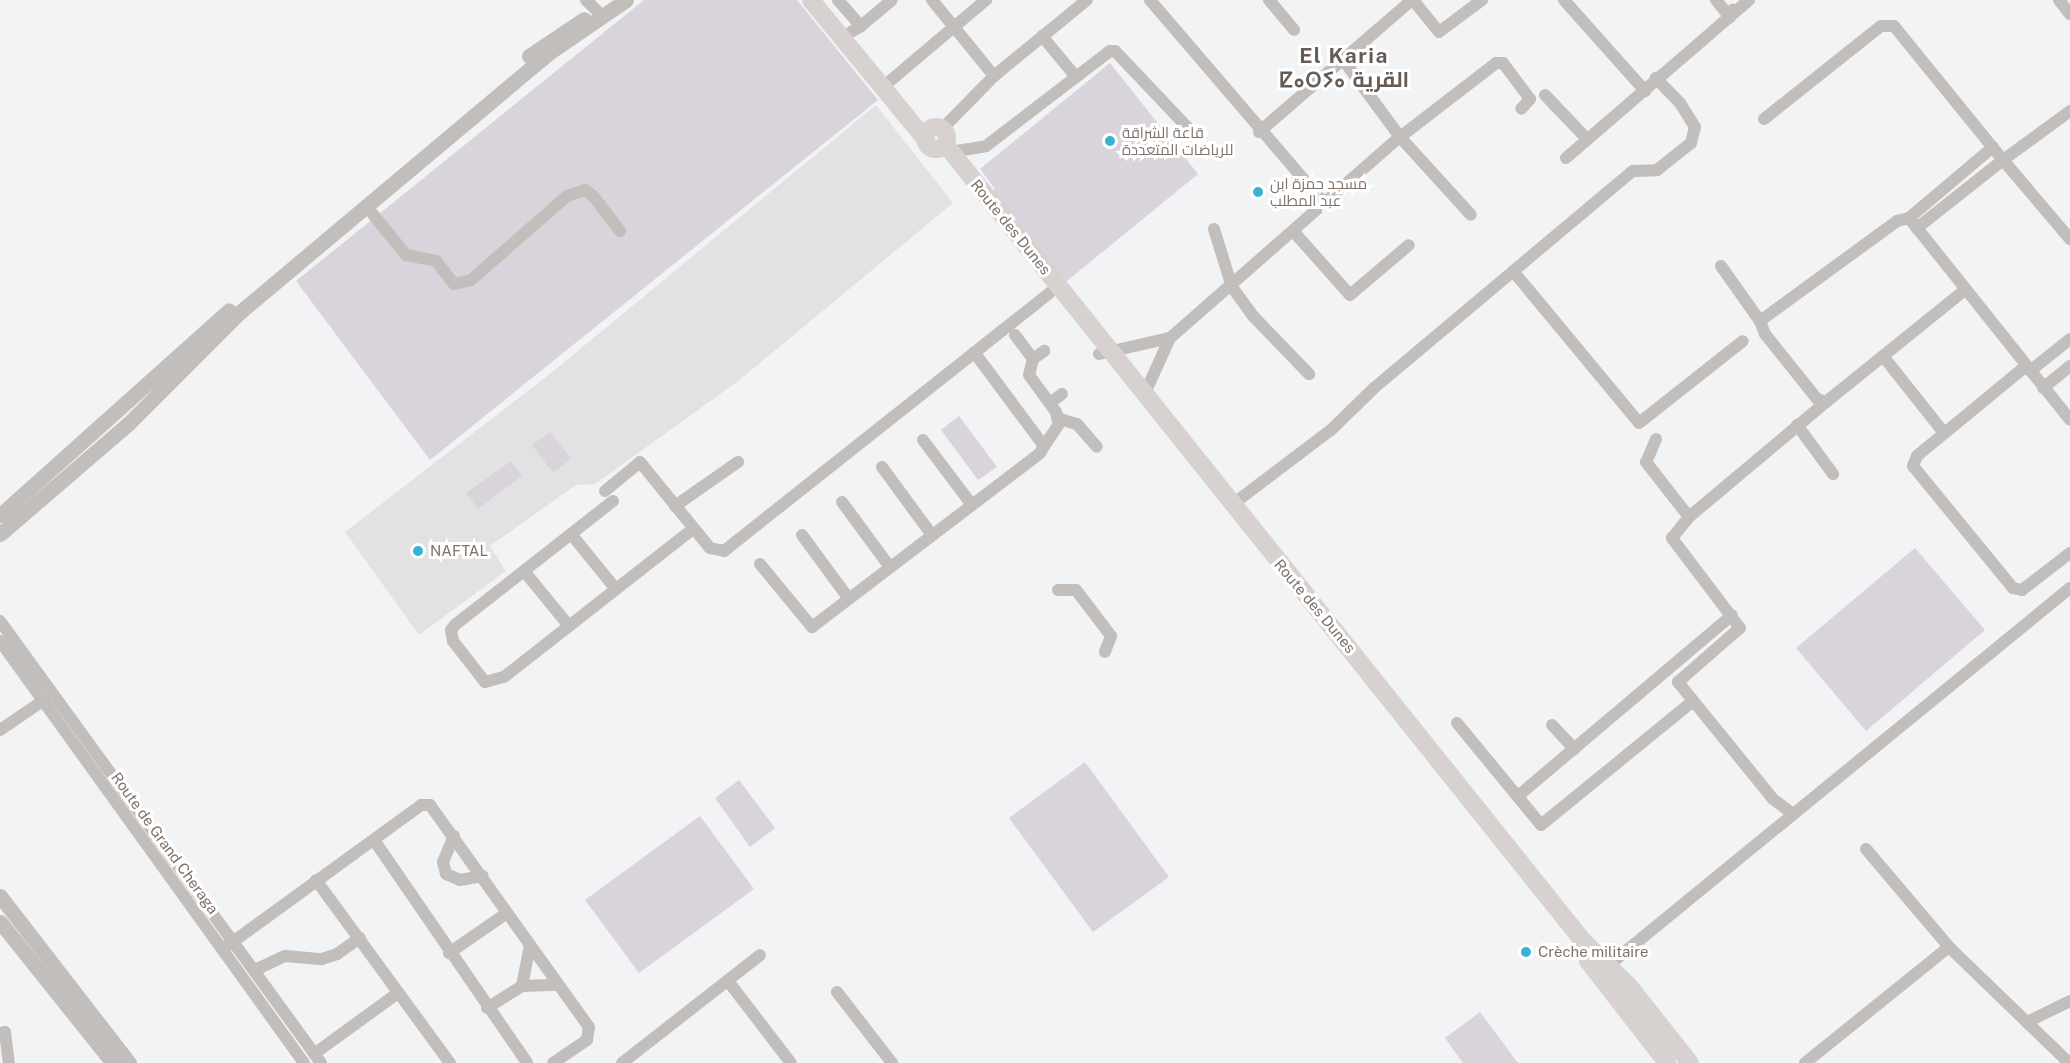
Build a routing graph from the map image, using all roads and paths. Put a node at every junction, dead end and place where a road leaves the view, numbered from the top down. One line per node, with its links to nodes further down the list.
1 (610, 0): 19 (street)
2 (626, 0): 45 (street)
3 (811, 0): 40 (main road, Route des Dunes)
4 (826, 0): 23 (main road, Route des Dunes)
5 (838, 0): 23 (street)
6 (892, 0): 23 (street)
7 (932, 0): 22 (street)
8 (986, 0): 22 (street)
9 (1087, 0): 25 (street)
10 (1150, 0): 37 (street)
11 (1269, 0): 24 (street)
12 (1413, 0): 13 (street); 26 (street)
13 (1482, 0)
14 (1564, 0): 31 (street)
15 (1716, 0): 21 (street)
16 (1737, 0): 21 (street)
17 (1749, 0): 21 (street)
18 (2059, 0): 20 (street)
19 (592, 6): 91 (street)
20 (2070, 14)
21 (1730, 17): 29 (street)
22 (955, 27): 27 (street); 30 (street)
23 (856, 29): 30 (main road, Route des Dunes)
24 (1293, 30)
25 (1042, 36): 27 (street); 28 (street)
26 (1344, 61): 37 (street); 38 (street)
27 (994, 76): 40 (street)
28 (1076, 77): 36 (street); 40 (street)
29 (1656, 78): 31 (street); 54 (street)
30 (890, 81): 40 (main road, Route des Dunes)
31 (1645, 91): 39 (street)
32 (1545, 95): 39 (street)
33 (1521, 109): 38 (street)
34 (2070, 111): 43 (street)
35 (1764, 118): 41 (street)
36 (1187, 127)
37 (1260, 132): 44 (street)
38 (1400, 137): 44 (street); 46 (street)
39 (1587, 139): 42 (street)
40 (938, 140): 57 (main road, Route des Dunes); 65 (main road, Route des Dunes)
41 (1993, 147): 43 (street); 47 (street)
42 (1566, 158)
43 (2003, 160): 47 (street); 51 (street)
44 (1324, 203): 50 (street)
45 (367, 207): 49 (street); 94 (street)
46 (1471, 215)
47 (1913, 223): 56 (street); 58 (street)
48 (1214, 229): 55 (street)
49 (620, 231)
50 (1294, 232): 52 (street); 55 (street)
51 (2070, 239)
52 (1409, 245)
53 (1721, 266): 58 (street)
54 (1514, 271): 62 (street); 88 (street)
55 (1232, 287): 60 (street); 70 (street)
56 (1965, 290): 66 (street); 69 (street)
57 (1050, 293): 64 (street); 65 (main road, Route des Dunes)
58 (1760, 321): 74 (street)
59 (1015, 335): 67 (street)
60 (1170, 338): 65 (street); 72 (street)
61 (2070, 339): 69 (street)
62 (1743, 341)
63 (1044, 351): 67 (street)
64 (974, 352): 82 (street); 93 (street)
65 (1104, 352): 72 (main road, Route des Dunes); 135 (main road, Route des Dunes)
66 (1883, 356): 74 (street); 79 (street)
67 (1033, 359): 75 (street)
68 (2070, 366): 71 (street)
69 (2028, 368): 71 (street); 79 (street)
70 (1309, 374)
71 (2043, 388): 77 (street)
72 (1144, 393): 88 (main road, Route des Dunes)
73 (1062, 394): 75 (street)
74 (1826, 402): 78 (street)
75 (1050, 404): 76 (street)
76 (1058, 418): 82 (street); 83 (street)
77 (2070, 420)
78 (1797, 425): 86 (street); 92 (street)
79 (1944, 433): 98 (street)
80 (1656, 439): 92 (street)
81 (923, 440): 89 (street)
82 (1044, 446): 89 (street)
83 (1097, 447)
84 (738, 462): 90 (street)
85 (882, 467): 97 (street)
86 (1833, 474)
87 (842, 502): 100 (street)
88 (1233, 504): 135 (main road, Route des Dunes)
89 (972, 505): 97 (street)
90 (675, 506): 93 (street); 95 (street)
91 (0, 516)
92 (1689, 517): 106 (street)
93 (693, 529): 102 (street)
94 (0, 534)
95 (571, 534): 101 (street); 102 (street)
96 (802, 535): 105 (street)
97 (932, 535): 100 (street)
98 (2070, 553)
99 (760, 564): 105 (street)
100 (890, 567): 105 (street)
101 (524, 571): 108 (street); 108 (street)
102 (615, 588): 108 (street)
103 (2070, 588): 118 (street)
104 (1058, 590): 110 (street)
105 (849, 599)
106 (1732, 615): 112 (street); 116 (street)
107 (1, 620): 128 (street)
108 (569, 626)
109 (0, 641): 111 (street, Route de Grand Cheraga)
110 (1105, 652)
111 (44, 700): 115 (street); 131 (street, Route de Grand Cheraga)
112 (1692, 702): 117 (street); 118 (street)
113 (1457, 723): 117 (street)
114 (1552, 725): 116 (street)
115 (0, 730)
116 (1574, 749): 117 (street)
117 (1518, 796)
118 (1793, 814): 135 (street)
119 (454, 836): 120 (street); 122 (street); 122 (street)
120 (374, 840): 123 (street); 132 (street)
121 (1866, 849): 130 (street)
122 (483, 876): 125 (street)
123 (316, 880): 127 (street); 128 (street)
124 (0, 896): 148 (street)
125 (507, 913): 129 (street); 132 (street)
126 (0, 921): 147 (street)
127 (360, 938): 134 (street); 140 (street)
128 (234, 941): 131 (street); 134 (street)
129 (530, 945): 137 (street); 138 (street)
130 (1949, 947): 143 (street); 158 (street)
131 (223, 949): 149 (street, Route de Grand Cheraga)
132 (449, 953): 142 (street)
133 (760, 955): 136 (street)
134 (255, 970): 145 (street)
135 (1603, 970): 156 (main road, Route des Dunes); 157 (main road, Route des Dunes)
136 (728, 981): 153 (street); 154 (street)
137 (558, 985): 138 (street); 152 (street)
138 (522, 986): 142 (street)
139 (837, 992): 155 (street)
140 (398, 993): 145 (street); 150 (street)
141 (2070, 1001): 143 (street)
142 (487, 1008): 151 (street)
143 (2027, 1022): 159 (street)
144 (0, 1033): 146 (street)
145 (318, 1058)
146 (9, 1063)
147 (112, 1063)
148 (129, 1063)
149 (304, 1063)
150 (450, 1063)
151 (527, 1063)
152 (554, 1063)
153 (622, 1063)
154 (791, 1063)
155 (892, 1063)
156 (1667, 1063)
157 (1690, 1063)
158 (1805, 1063)
159 (2069, 1063)

